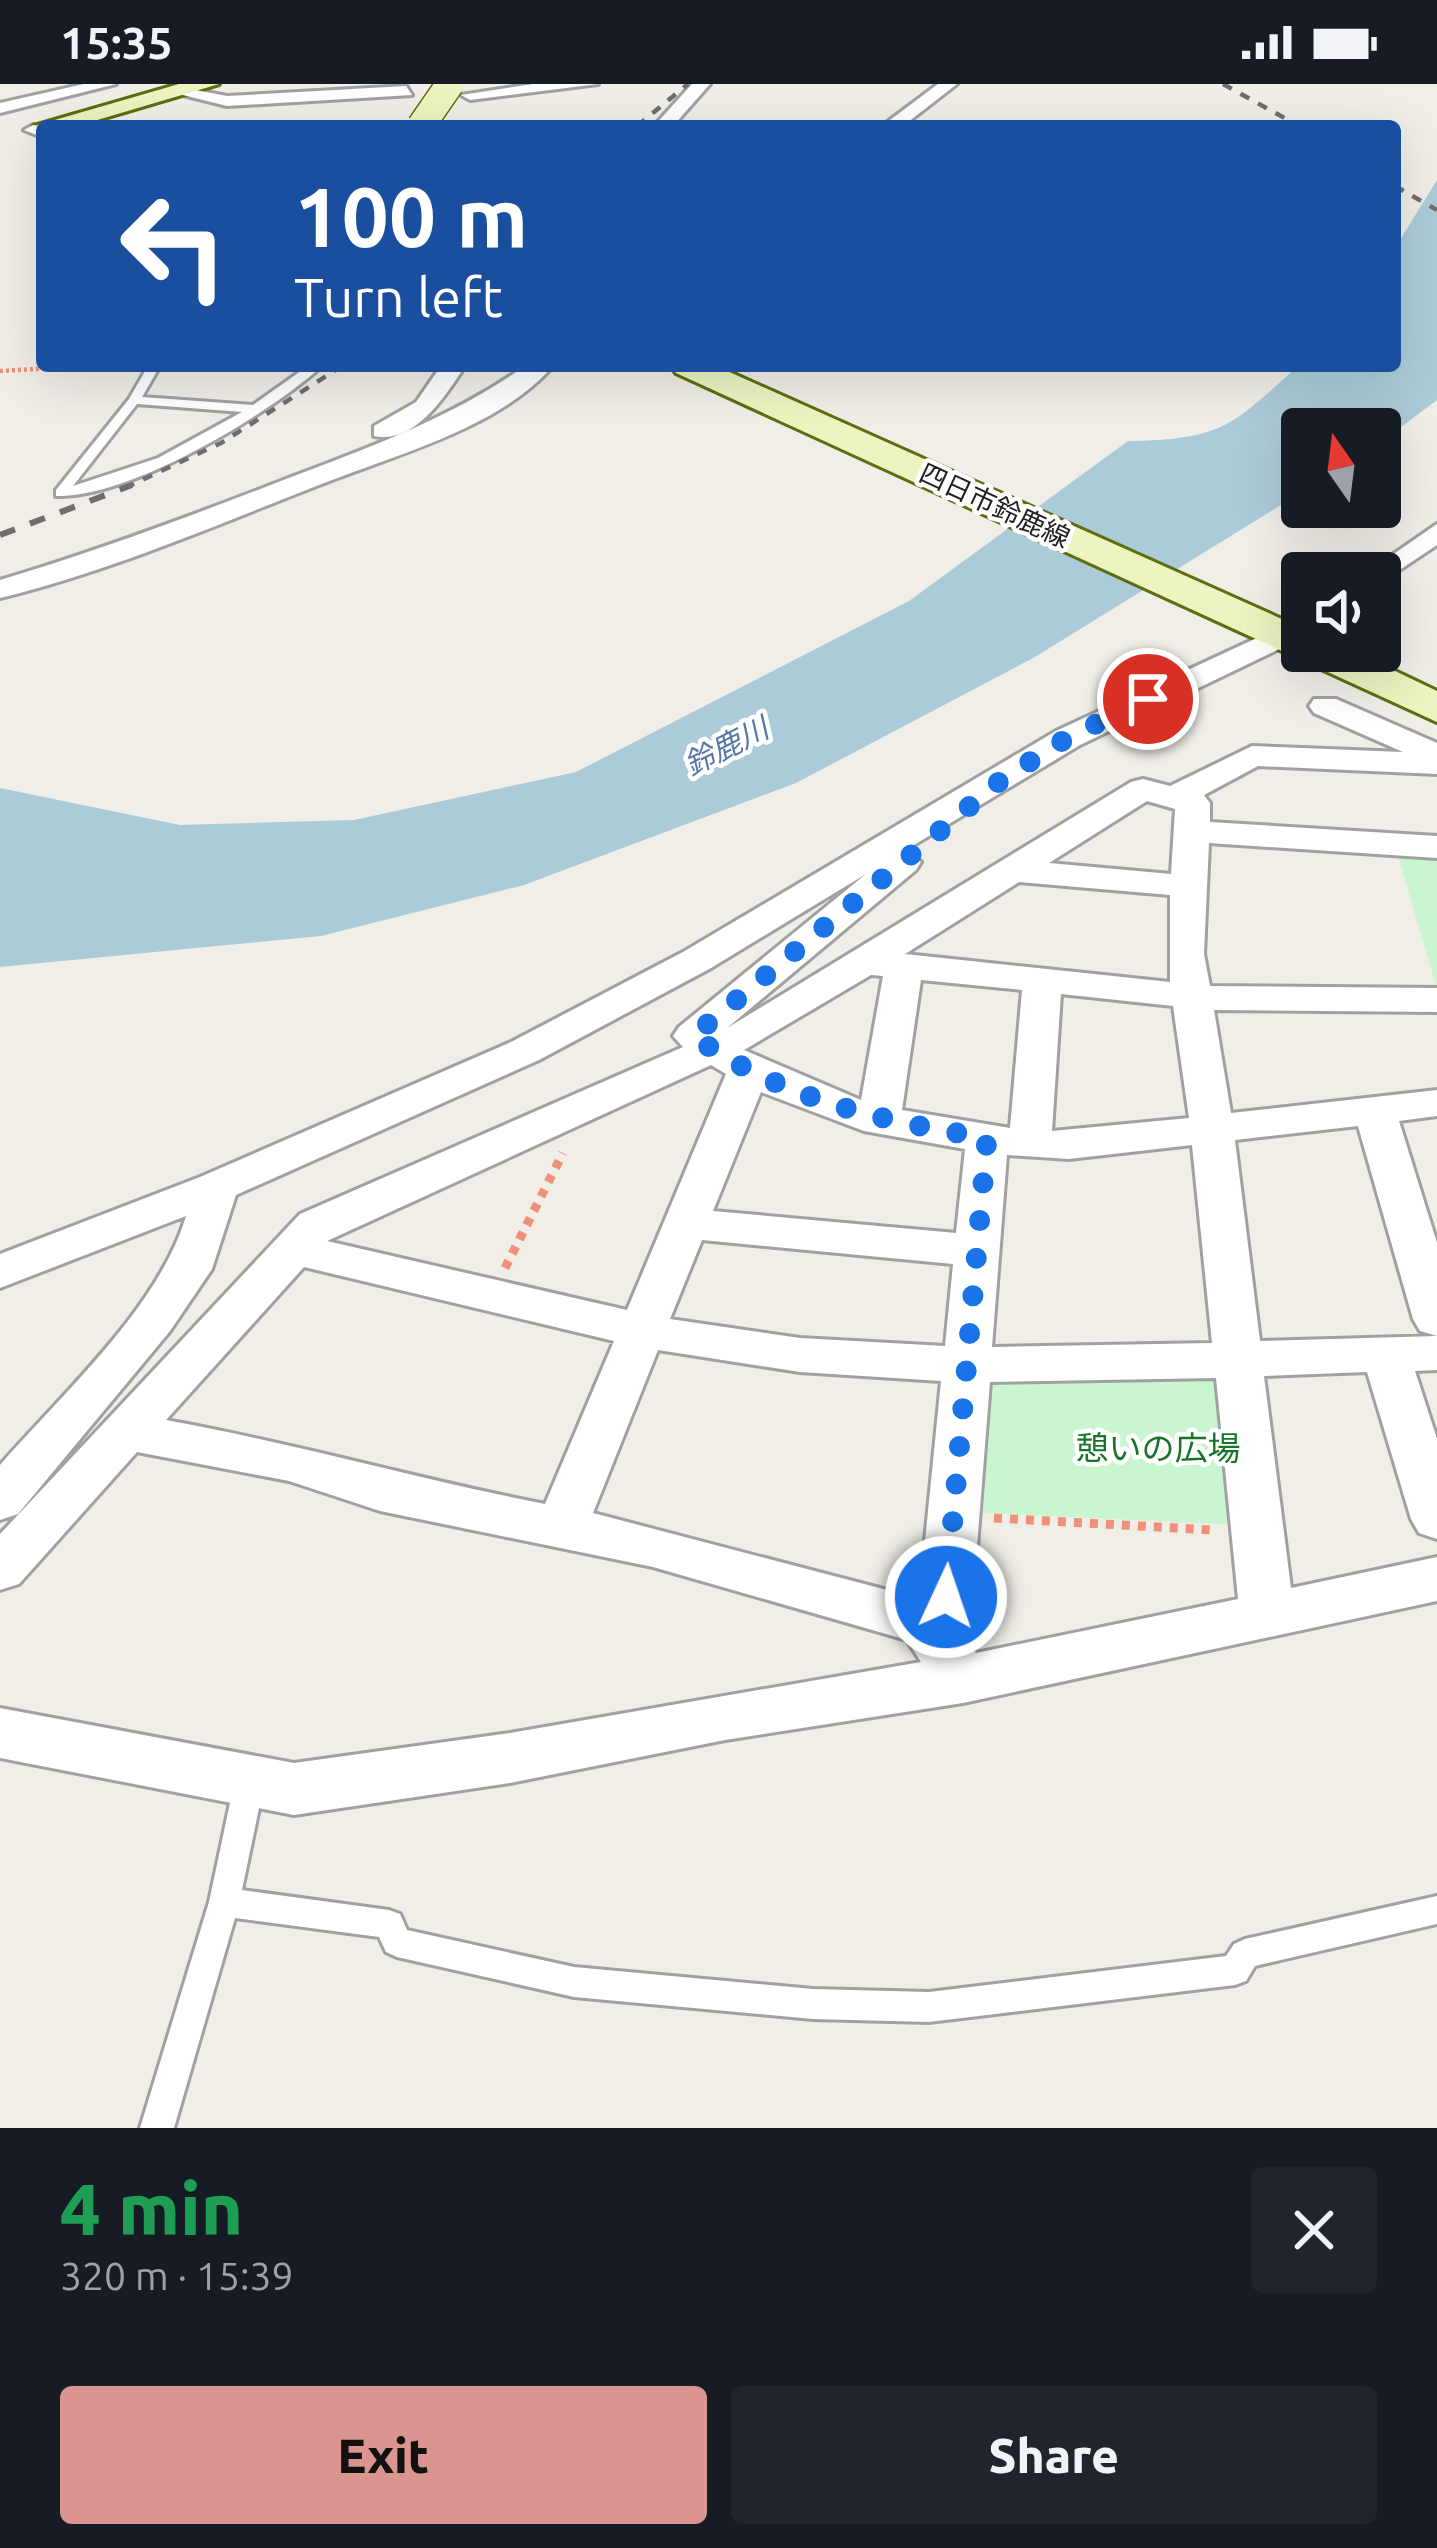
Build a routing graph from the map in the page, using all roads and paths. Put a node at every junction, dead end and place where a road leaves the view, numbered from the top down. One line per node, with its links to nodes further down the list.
1 (106, 84): 9 (street)
2 (207, 84): 8 (main road)
3 (589, 84): 5 (street)
4 (949, 84): 14 (street)
5 (460, 90): 12 (main road, bridge)
6 (690, 90): 13 (street)
7 (411, 91): 8 (street); 10 (street)
8 (180, 92): 11 (main road)
9 (0, 108)
10 (386, 116)
11 (75, 120)
12 (428, 120)
13 (668, 120)
14 (899, 120)
15 (36, 130): 16 (main road)
16 (0, 138)
17 (36, 369): 18 (path)
18 (0, 371)
19 (150, 372): 24 (lane)
20 (307, 372): 25 (lane)
21 (449, 372): 26 (street)
22 (532, 372): 26 (street)
23 (701, 372): 30 (main road, 四日市鈴鹿線)
24 (134, 400): 25 (lane); 25 (lane)
25 (253, 409)
26 (244, 507): 29 (street)
27 (1437, 532): 28 (street)
28 (1401, 559)
29 (0, 589)
30 (1281, 631)
31 (1281, 643): 36 (street)
32 (1364, 672): 34 (main road, 四日市鈴鹿線)
33 (1324, 706): 35 (street)
34 (1437, 708)
35 (1437, 760): 37 (street)
36 (1000, 781): 45 (street); 52 (street)
37 (1182, 814): 38 (street); 39 (street); 40 (street)
38 (1437, 847)
39 (1011, 870): 40 (street); 41 (street)
40 (1187, 886): 43 (street)
41 (886, 964): 42 (street); 45 (street); 49 (street)
42 (1042, 979): 43 (street); 51 (street)
43 (1190, 994): 44 (street); 50 (street)
44 (1437, 1000)
45 (730, 1061): 47 (street); 49 (street); 53 (street)
46 (1437, 1102): 48 (street)
47 (585, 1109): 54 (street); 57 (path)
48 (1375, 1111): 50 (street); 58 (street)
49 (879, 1121): 51 (street)
50 (1212, 1128): 51 (street); 62 (street)
51 (1009, 1142): 55 (street)
52 (216, 1186): 56 (street); 65 (street)
53 (686, 1222): 55 (street); 59 (street)
54 (292, 1250): 57 (street); 64 (street)
55 (979, 1251): 63 (street)
56 (0, 1272)
57 (492, 1294): 59 (street)
58 (1437, 1319)
59 (644, 1328): 63 (street); 68 (street)
60 (1437, 1353): 61 (street)
61 (1385, 1354): 62 (street); 67 (street)
62 (1238, 1357): 63 (street); 69 (street)
63 (963, 1366): 66 (street)
64 (124, 1431): 68 (street); 70 (street)
65 (0, 1500)
66 (950, 1516): 69 (path); 73 (street)
67 (1437, 1519)
68 (562, 1525): 73 (street)
69 (1257, 1532): 72 (street)
70 (0, 1569)
71 (1437, 1579): 72 (street)
72 (1268, 1618): 74 (street)
73 (926, 1623): 74 (street)
74 (963, 1679): 76 (street)
75 (0, 1733): 76 (street)
76 (249, 1784): 77 (lane)
77 (224, 1902): 78 (lane); 79 (lane)
78 (1437, 1910)
79 (157, 2128)

